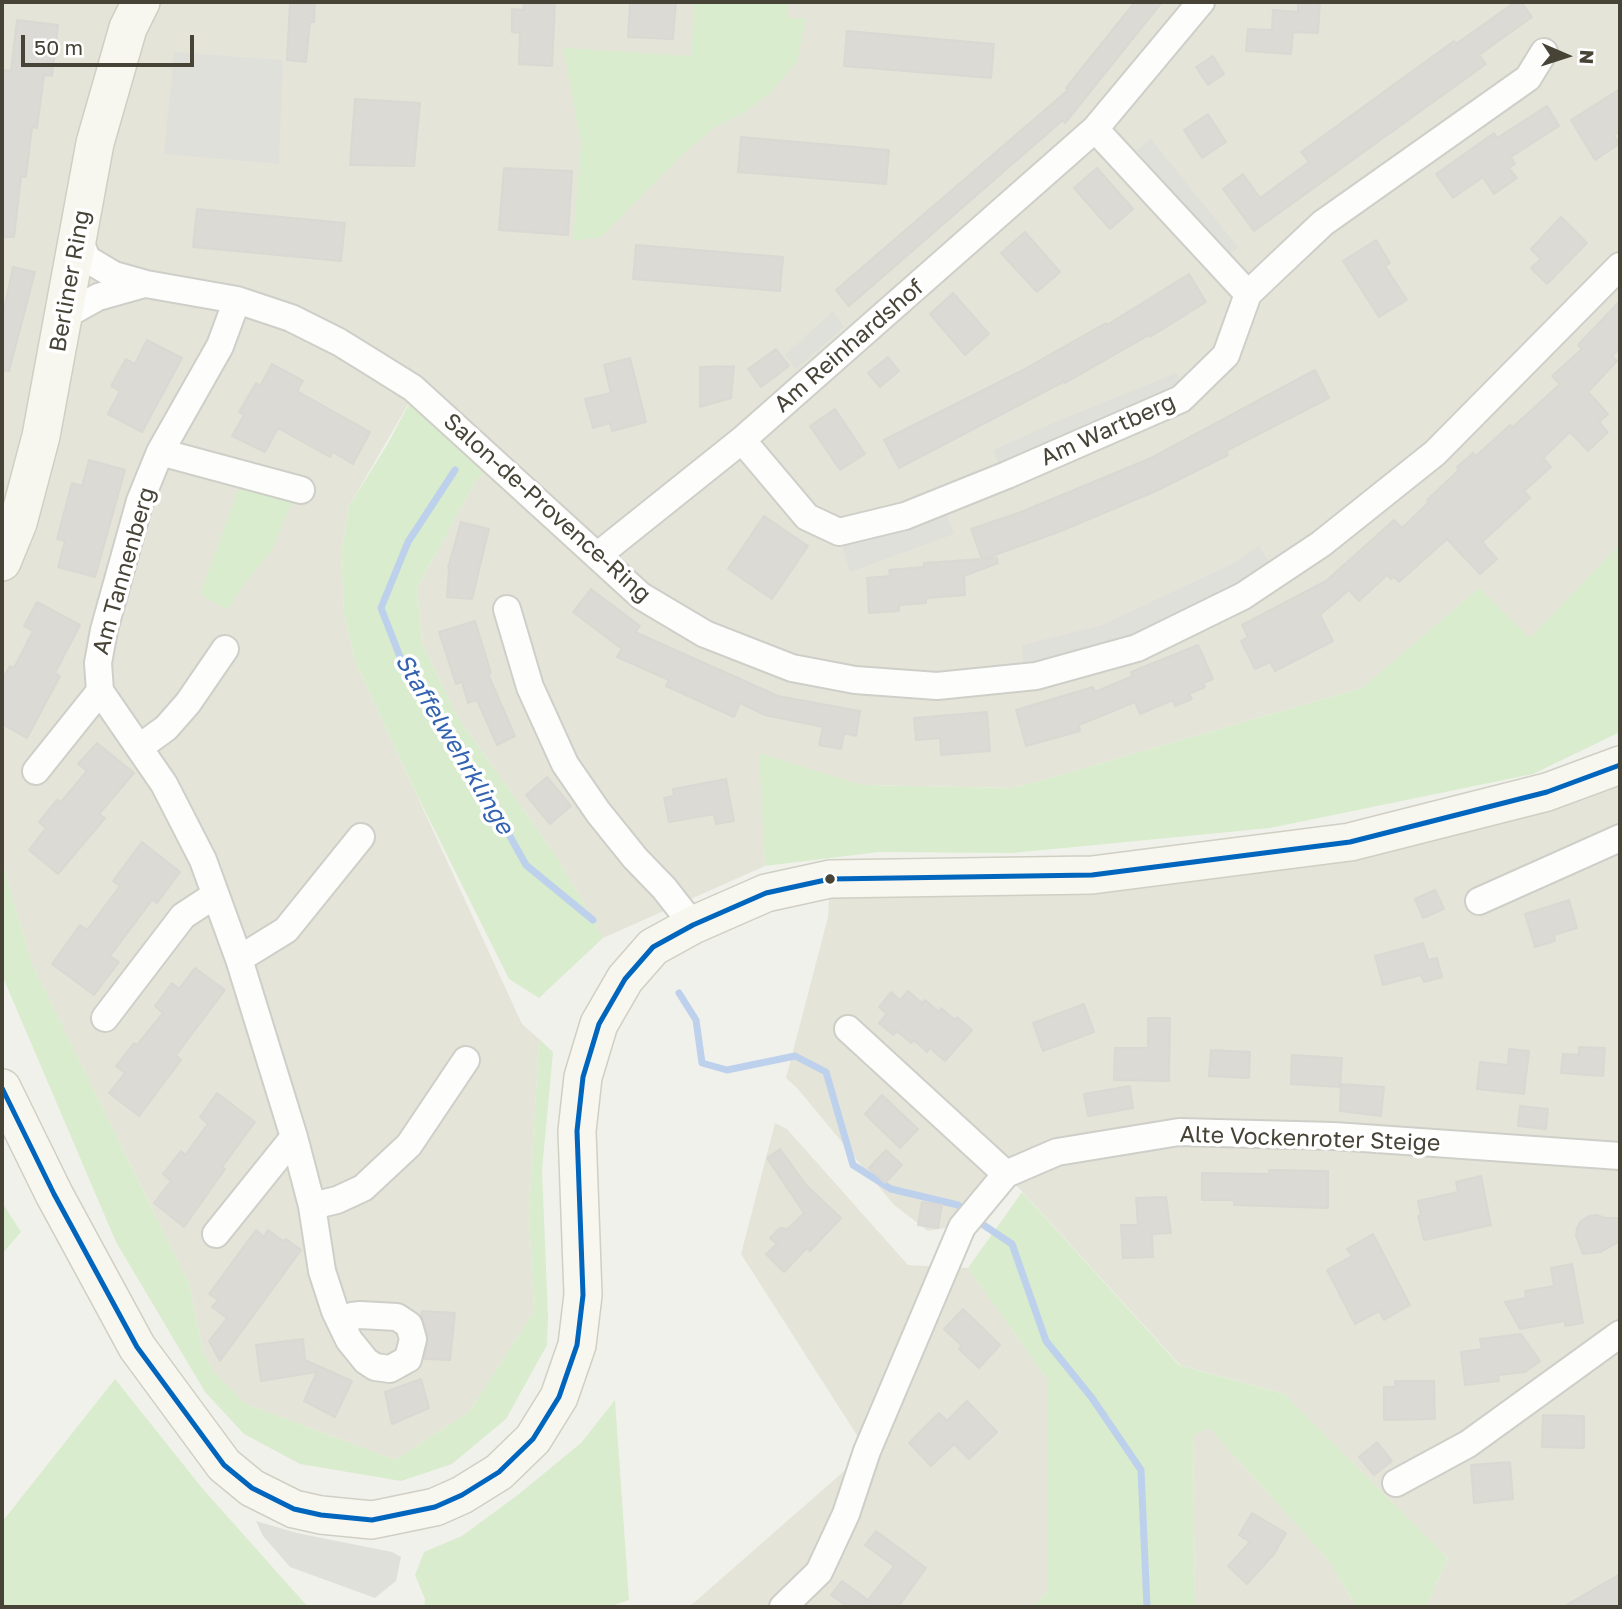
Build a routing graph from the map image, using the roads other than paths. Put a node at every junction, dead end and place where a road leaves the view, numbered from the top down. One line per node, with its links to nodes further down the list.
1 (141, 2): 5 (main road, Berliner Ring)
2 (1201, 2): 4 (street, Am Reinhardshof)
3 (1544, 52): 8 (street, Am Wartberg)
4 (1095, 130): 8 (street); 11 (street, Am Reinhardshof)
5 (78, 236): 7 (street, Salon-de-Provence-Ring); 10 (main road, Berliner Ring)
6 (1620, 266): 14 (street, Salon-de-Provence-Ring)
7 (146, 284): 9 (street, Salon-de-Provence-Ring); 10 (street, Salon-de-Provence-Ring)
8 (1248, 294): 11 (street, Am Wartberg)
9 (237, 300): 12 (street, Am Tannenberg); 14 (street, Salon-de-Provence-Ring)
10 (64, 316): 15 (main road, Berliner Ring)
11 (742, 440): 14 (street, Am Reinhardshof)
12 (160, 452): 13 (street); 18 (street, Am Tannenberg)
13 (301, 490)
14 (597, 556)
15 (2, 562)
16 (507, 609): 26 (street)
17 (225, 649): 19 (street)
18 (100, 691): 19 (street); 21 (street)
19 (140, 747): 24 (street)
20 (1620, 765): 26 (main road)
21 (36, 771)
22 (361, 837): 27 (street)
23 (1620, 838): 25 (street)
24 (215, 895): 27 (street); 28 (street)
25 (1479, 901)
26 (693, 925): 31 (main road)
27 (239, 959): 32 (street)
28 (104, 1018)
29 (848, 1029): 34 (street)
30 (466, 1060): 35 (street)
31 (2, 1088)
32 (294, 1137): 35 (street); 36 (street)
33 (1620, 1156): 34 (street, Alte Vockenroter Steige)
34 (1006, 1174): 40 (street, Alte Vockenroter Steige)
35 (312, 1206): 37 (street)
36 (216, 1234)
37 (341, 1324)
38 (1620, 1334): 39 (street)
39 (1396, 1483)
40 (783, 1607)

